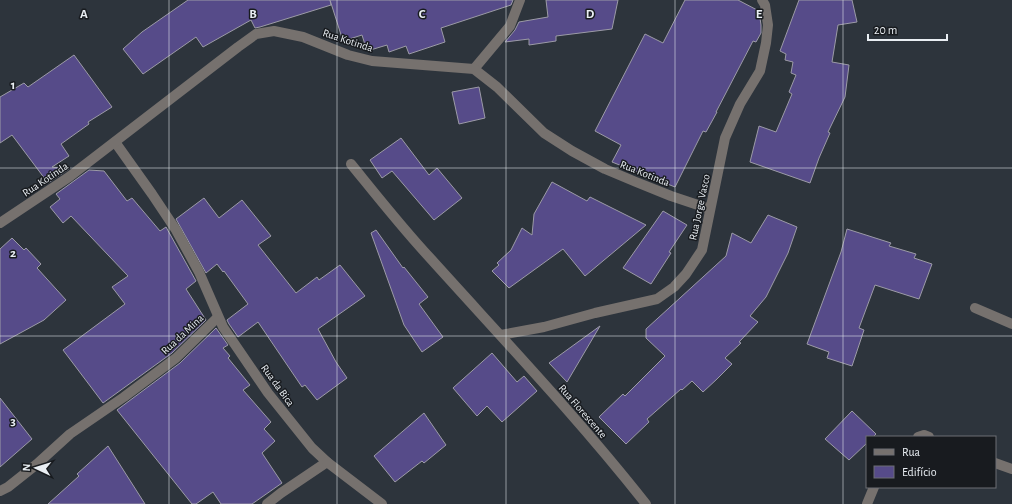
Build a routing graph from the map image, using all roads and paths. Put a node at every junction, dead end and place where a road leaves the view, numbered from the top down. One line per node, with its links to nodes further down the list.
1 (520, 0): 3 (street)
2 (762, 0): 6 (street, Rua Jorge Vasco)
3 (474, 69): 4 (street, Rua Kotinda); 6 (street, Rua Kotinda)
4 (115, 142): 7 (street, Rua Kotinda); 9 (street, Rua da Mina)
5 (351, 164): 11 (street, Rua Florescente)
6 (710, 209): 11 (street, Rua Jorge Vasco)
7 (0, 223)
8 (975, 308): 10 (street)
9 (218, 317): 12 (street, Rua da Bica); 16 (street, Rua da Mina)
10 (1012, 324)
11 (501, 334): 19 (street, Rua Florescente)
12 (327, 462): 17 (street); 18 (street, Rua da Bica)
13 (996, 462): 14 (street)
14 (1012, 469)
15 (874, 488): 20 (street)
16 (0, 491)
17 (267, 504)
18 (382, 504)
19 (646, 504)
20 (867, 504)

